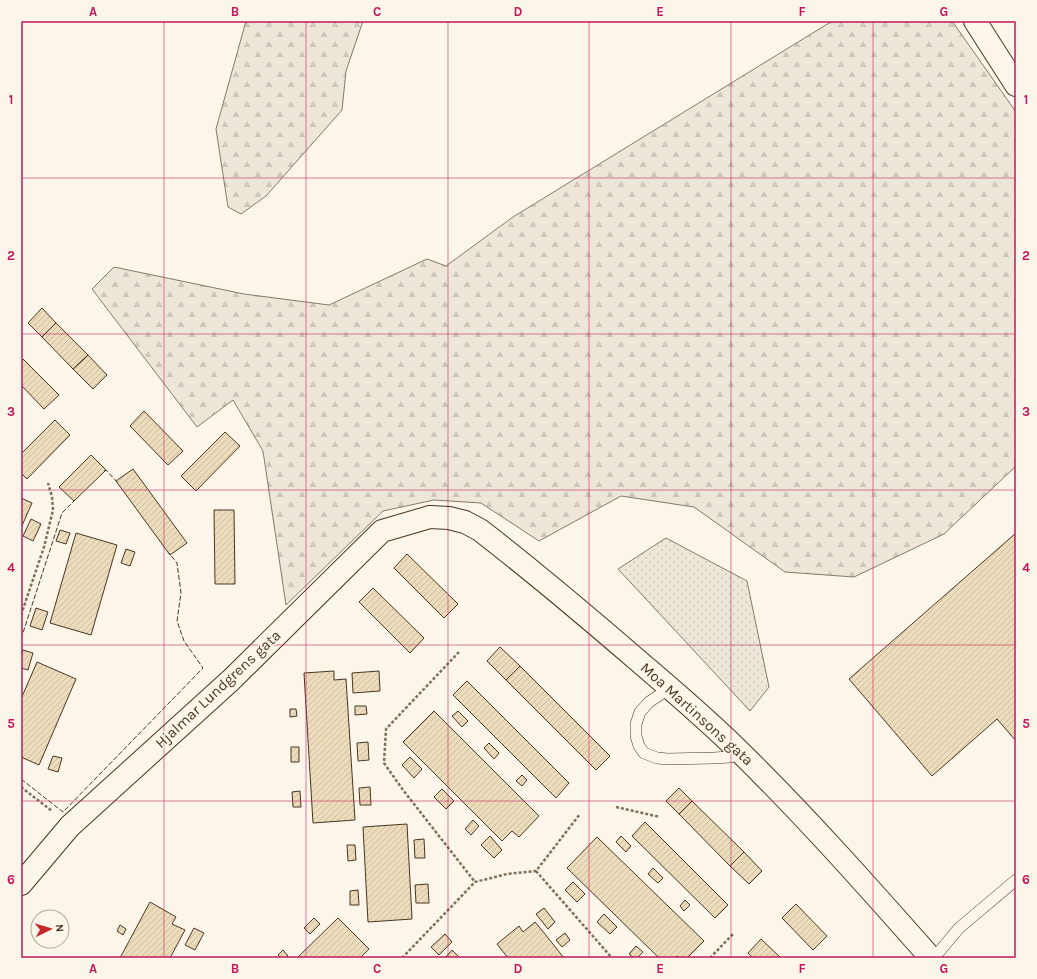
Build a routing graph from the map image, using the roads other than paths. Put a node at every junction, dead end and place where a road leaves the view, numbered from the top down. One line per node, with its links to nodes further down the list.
1 (975, 21): 2 (main road)
2 (1016, 85)
3 (430, 517): 4 (main road, Moa Martinsons gata); 7 (main road, Hjalmar Lundgrens gata)
4 (670, 688): 5 (main road, Moa Martinsons gata); 5 (lane)
5 (741, 753): 8 (main road, Moa Martinsons gata)
6 (1016, 880): 8 (lane)
7 (21, 884)
8 (933, 958)

